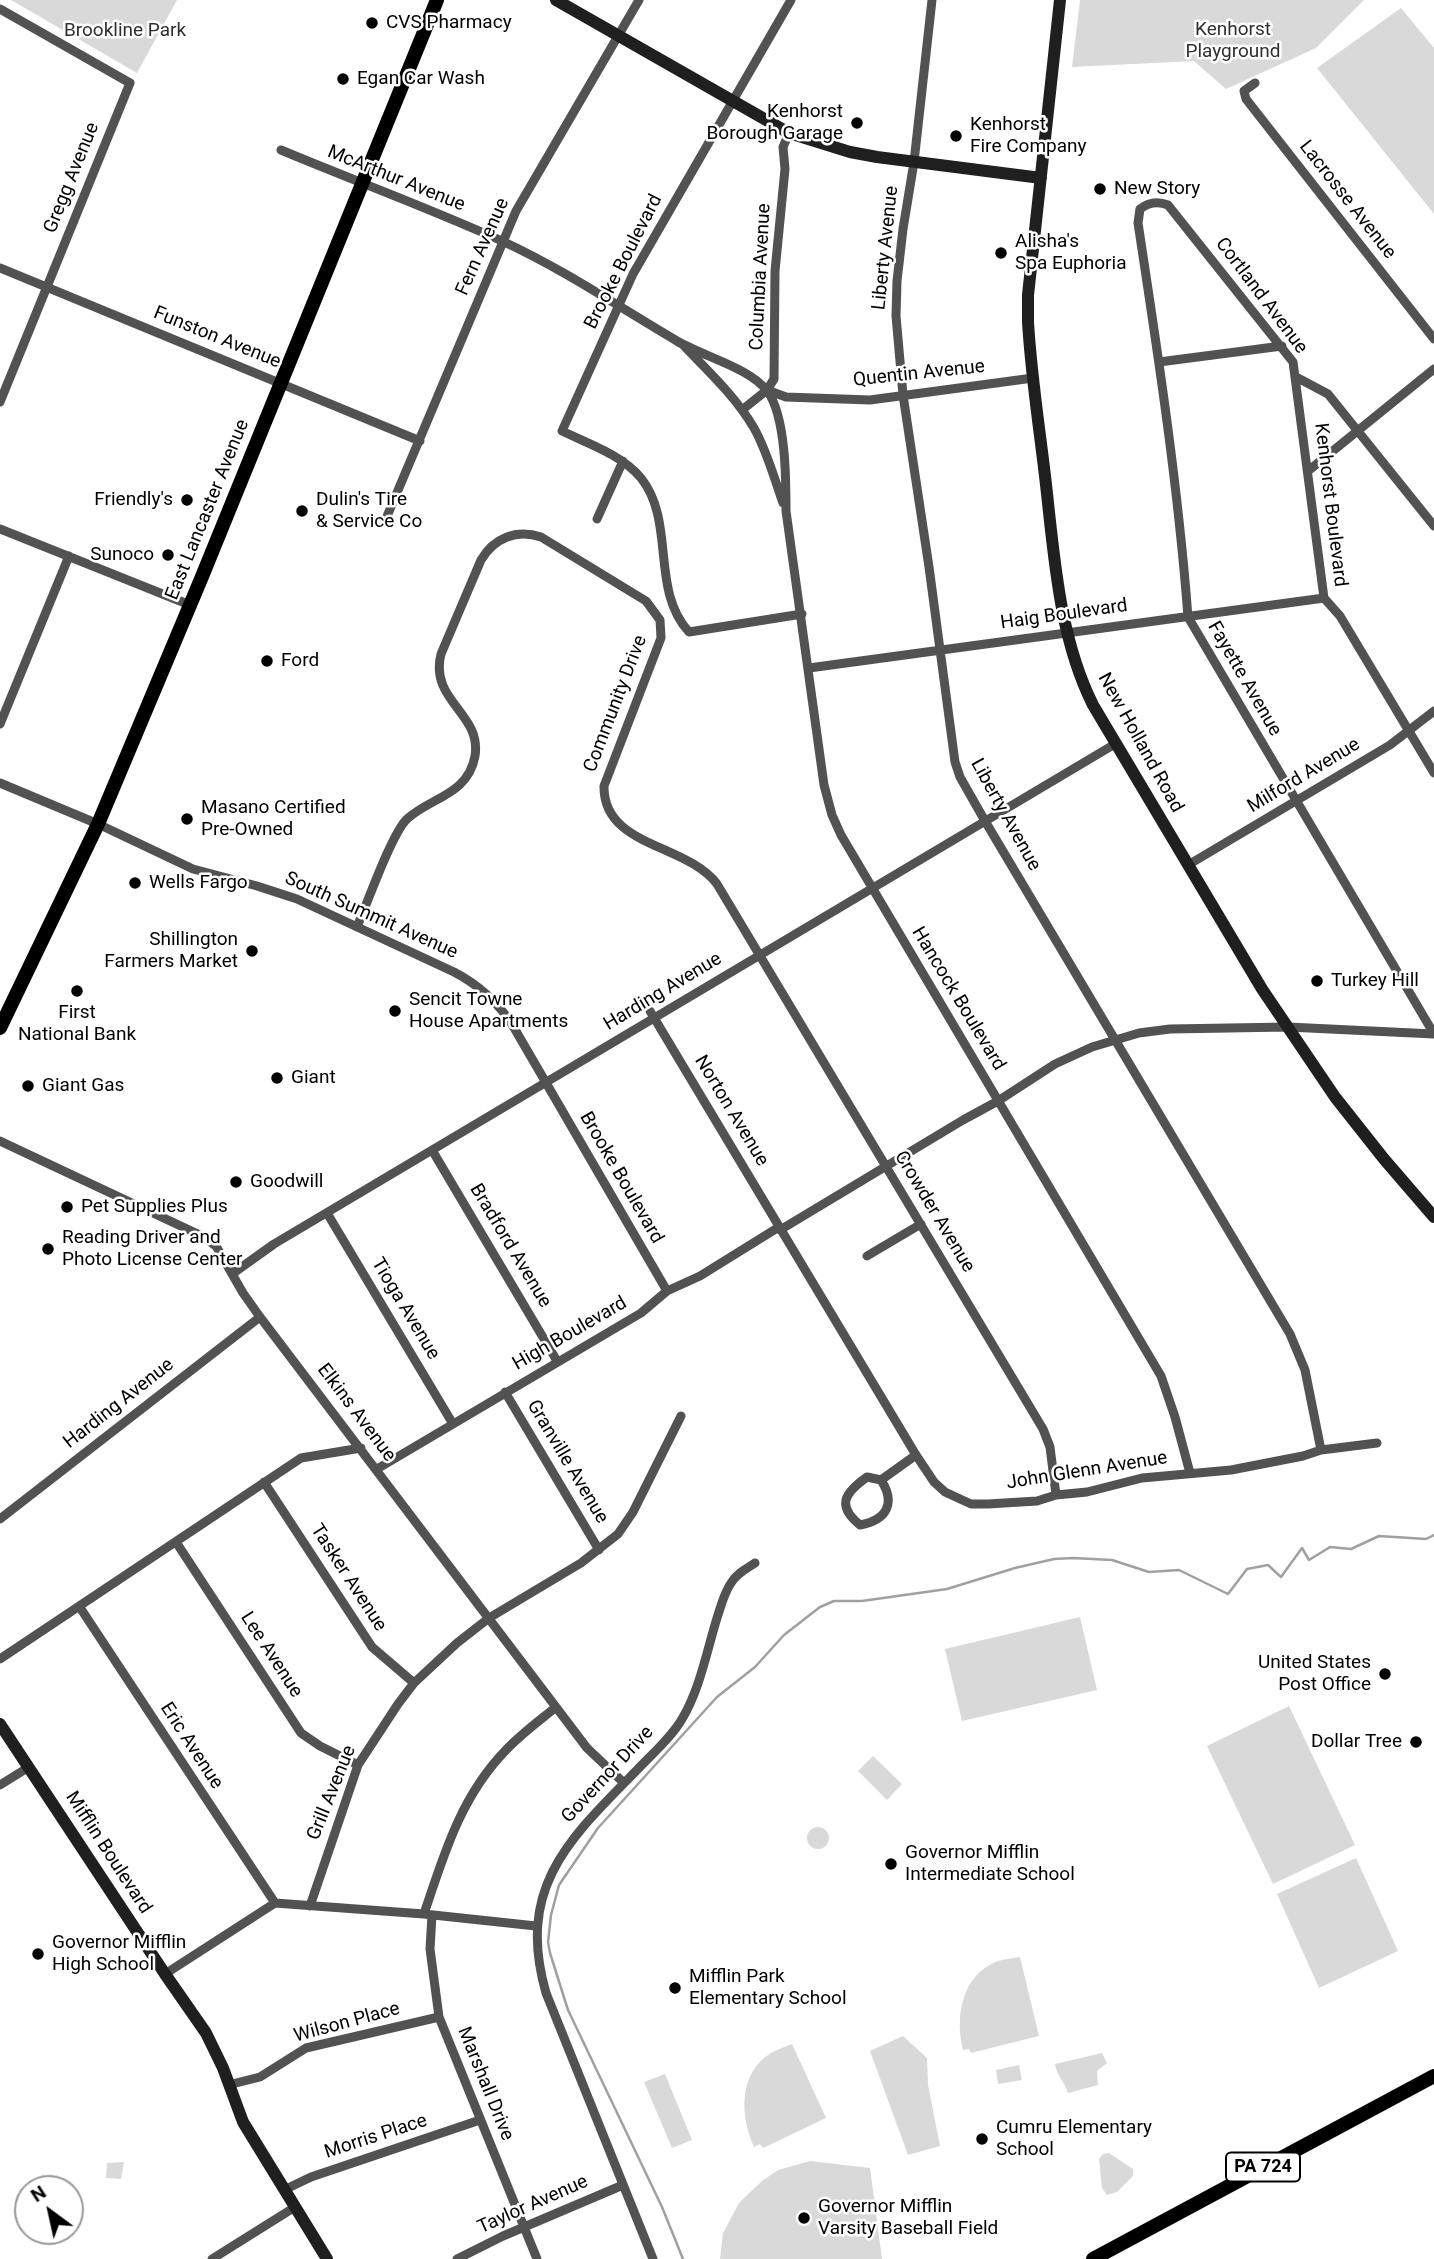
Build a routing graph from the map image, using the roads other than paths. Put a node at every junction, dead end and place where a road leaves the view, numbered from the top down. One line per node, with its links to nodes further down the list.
1 (437, 0): 15 (main road, East Lancaster Avenue)
2 (556, 0): 8 (main road)
3 (639, 0): 8 (street, Fern Avenue)
4 (791, 0): 10 (street, Brooke Boulevard)
5 (932, 0): 13 (street, Liberty Avenue)
6 (1060, 0): 14 (main road, New Holland Road)
7 (0, 9): 19 (street, Gregg Avenue)
8 (618, 36): 10 (main road); 17 (street, Fern Avenue)
9 (1255, 83): 21 (street, Lacrosse Avenue)
10 (733, 102): 11 (main road); 20 (street, Brooke Boulevard)
11 (789, 133): 13 (main road); 29 (street, Columbia Avenue)
12 (281, 150): 15 (street, McArthur Avenue)
13 (914, 162): 14 (main road); 30 (street, Liberty Avenue)
14 (1041, 178): 27 (main road, New Holland Road)
15 (362, 184): 17 (street, McArthur Avenue); 28 (main road, East Lancaster Avenue)
16 (1171, 209): 23 (street, Cortland Avenue); 24 (street, Fayette Avenue)
17 (503, 242): 20 (street, McArthur Avenue); 34 (street, Fern Avenue)
18 (0, 268): 19 (street, Funston Avenue)
19 (47, 287): 28 (street, Funston Avenue); 31 (street, Gregg Avenue)
20 (618, 306): 22 (street, McArthur Avenue); 35 (street, Brooke Boulevard)
21 (1434, 339)
22 (680, 342): 29 (street, McArthur Avenue); 32 (street, McArthur Avenue)
23 (1282, 346): 24 (street); 26 (street, Cortland Avenue)
24 (1159, 362): 46 (street, Fayette Avenue)
25 (1434, 369): 33 (street)
26 (1296, 377): 33 (street, Cortland Avenue); 36 (street, Kenhorst Boulevard)
27 (1033, 378): 30 (street, Quentin Avenue); 47 (main road, New Holland Road)
28 (281, 384): 34 (street, Funston Avenue); 44 (main road, East Lancaster Avenue)
29 (767, 390): 30 (street, Quentin Avenue); 32 (street); 37 (street, Hancock Boulevard)
30 (903, 395): 48 (street, Liberty Avenue)
31 (0, 402)
32 (742, 410): 37 (street, Hancock Boulevard)
33 (1357, 431): 36 (street); 40 (street, Cortland Avenue)
34 (420, 441): 39 (street, Fern Avenue)
35 (623, 461): 38 (street); 45 (street)
36 (1308, 471): 43 (street, Kenhorst Boulevard)
37 (786, 511): 45 (street, Hancock Boulevard)
38 (597, 519)
39 (385, 521)
40 (1434, 526)
41 (0, 529): 42 (street)
42 (69, 556): 44 (street); 51 (street)
43 (1324, 598): 46 (street, Haig Boulevard); 52 (street, Kenhorst Boulevard)
44 (190, 605): 58 (main road, East Lancaster Avenue)
45 (802, 614): 49 (street, Hancock Boulevard)
46 (1188, 617): 47 (street, Haig Boulevard); 56 (street, Fayette Avenue)
47 (1068, 633): 48 (street, Haig Boulevard); 53 (main road, New Holland Road)
48 (940, 650): 49 (street, Haig Boulevard); 57 (street, Liberty Avenue)
49 (809, 668): 60 (street, Hancock Boulevard)
50 (1434, 711): 52 (street, Milford Avenue)
51 (0, 724)
52 (1409, 731): 54 (street, Kenhorst Boulevard); 56 (street, Milford Avenue)
53 (1115, 744): 57 (street, Harding Avenue); 59 (main road, New Holland Road)
54 (1434, 773)
55 (0, 783): 58 (street, South Summit Avenue)
56 (1295, 802): 59 (street, Milford Avenue); 66 (street, Fayette Avenue)
57 (985, 821): 60 (street, Harding Avenue); 67 (street, Liberty Avenue)
58 (98, 824): 61 (street, South Summit Avenue); 65 (main road, East Lancaster Avenue)
59 (1188, 866): 64 (main road, New Holland Road)
60 (872, 888): 62 (street, Harding Avenue); 69 (street, Hancock Boulevard)
61 (357, 927): 62 (street, Community Drive); 68 (street, South Summit Avenue)
62 (759, 955): 63 (street, Harding Avenue); 72 (street, Crowder Avenue)
63 (652, 1014): 68 (street, Harding Avenue); 76 (street, Norton Avenue)
64 (1288, 1027): 66 (street); 67 (street, High Boulevard); 74 (main road, New Holland Road)
65 (0, 1028)
66 (1434, 1034)
67 (1116, 1040): 69 (street, High Boulevard); 87 (street, Liberty Avenue)
68 (546, 1082): 71 (street, Harding Avenue); 79 (street, Brooke Boulevard)
69 (998, 1101): 72 (street, High Boulevard); 90 (street, Hancock Boulevard)
70 (0, 1141): 78 (street, Elkins Avenue)
71 (432, 1150): 73 (street, Harding Avenue); 81 (street, Bradford Avenue)
72 (886, 1166): 75 (street, Crowder Avenue); 76 (street, High Boulevard)
73 (327, 1213): 78 (street, Harding Avenue); 84 (street, Tioga Avenue)
74 (1434, 1217)
75 (921, 1224): 77 (street); 93 (street, Crowder Avenue)
76 (779, 1229): 79 (street, High Boulevard); 88 (street, John Glenn Avenue)
77 (867, 1256)
78 (232, 1274): 80 (street, Elkins Avenue)
79 (667, 1291): 81 (street, High Boulevard)
80 (260, 1317): 86 (street, Elkins Avenue); 94 (street, Harding Avenue)
81 (557, 1361): 82 (street, High Boulevard)
82 (505, 1392): 84 (street, High Boulevard); 96 (street, Granville Avenue)
83 (681, 1416): 96 (street, Grill Avenue)
84 (453, 1424): 89 (street, High Boulevard)
85 (1377, 1443): 87 (street, John Glenn Avenue)
86 (360, 1448): 89 (street, Elkins Avenue); 92 (street)
87 (1321, 1450): 90 (street, John Glenn Avenue)
88 (916, 1455): 91 (street); 93 (street, John Glenn Avenue)
89 (377, 1469): 99 (street, Elkins Avenue)
90 (1190, 1473): 93 (street, John Glenn Avenue)
91 (881, 1480): 91 (street)
92 (264, 1482): 95 (street); 101 (street, Tasker Avenue)
93 (1056, 1495)
94 (0, 1519)
95 (176, 1542): 98 (street); 104 (street, Lee Avenue)
96 (599, 1550): 99 (street, Grill Avenue)
97 (755, 1563): 106 (street, Governor Drive)
98 (79, 1606): 100 (street); 108 (street, Eric Avenue)
99 (489, 1618): 101 (street, Grill Avenue); 102 (street, Elkins Avenue)
100 (0, 1659)
101 (414, 1683): 104 (street, Grill Avenue)
102 (556, 1707): 106 (street, Elkins Avenue); 110 (street, Marshall Drive)
103 (0, 1724): 105 (main road, Mifflin Boulevard)
104 (358, 1765): 109 (street, Grill Avenue)
105 (29, 1767): 107 (street); 112 (main road, Mifflin Boulevard)
106 (624, 1783): 111 (street, Governor Drive)
107 (0, 1785)
108 (275, 1903): 109 (street); 112 (street)
109 (310, 1906): 110 (street)
110 (428, 1915): 111 (street); 113 (street, Marshall Drive)
111 (536, 1926): 117 (street, Governor Drive)
112 (165, 1974): 115 (main road, Mifflin Boulevard)
113 (439, 2017): 115 (street, Wilson Place); 116 (street, Marshall Drive)
114 (1434, 2076): 126 (main road, PA 724)
115 (228, 2085): 118 (main road, Mifflin Boulevard)
116 (480, 2120): 118 (street, Morris Place); 120 (street, Marshall Drive)
117 (623, 2185): 120 (street, Taylor Avenue); 125 (street, Governor Drive)
118 (284, 2190): 119 (main road, Mifflin Boulevard)
119 (295, 2207): 121 (street); 122 (main road, Mifflin Boulevard)
120 (524, 2227): 123 (street, Taylor Avenue); 124 (street, Marshall Drive)
121 (212, 2259)
122 (327, 2259)
123 (457, 2259)
124 (537, 2259)
125 (653, 2259)
126 (1093, 2259)

